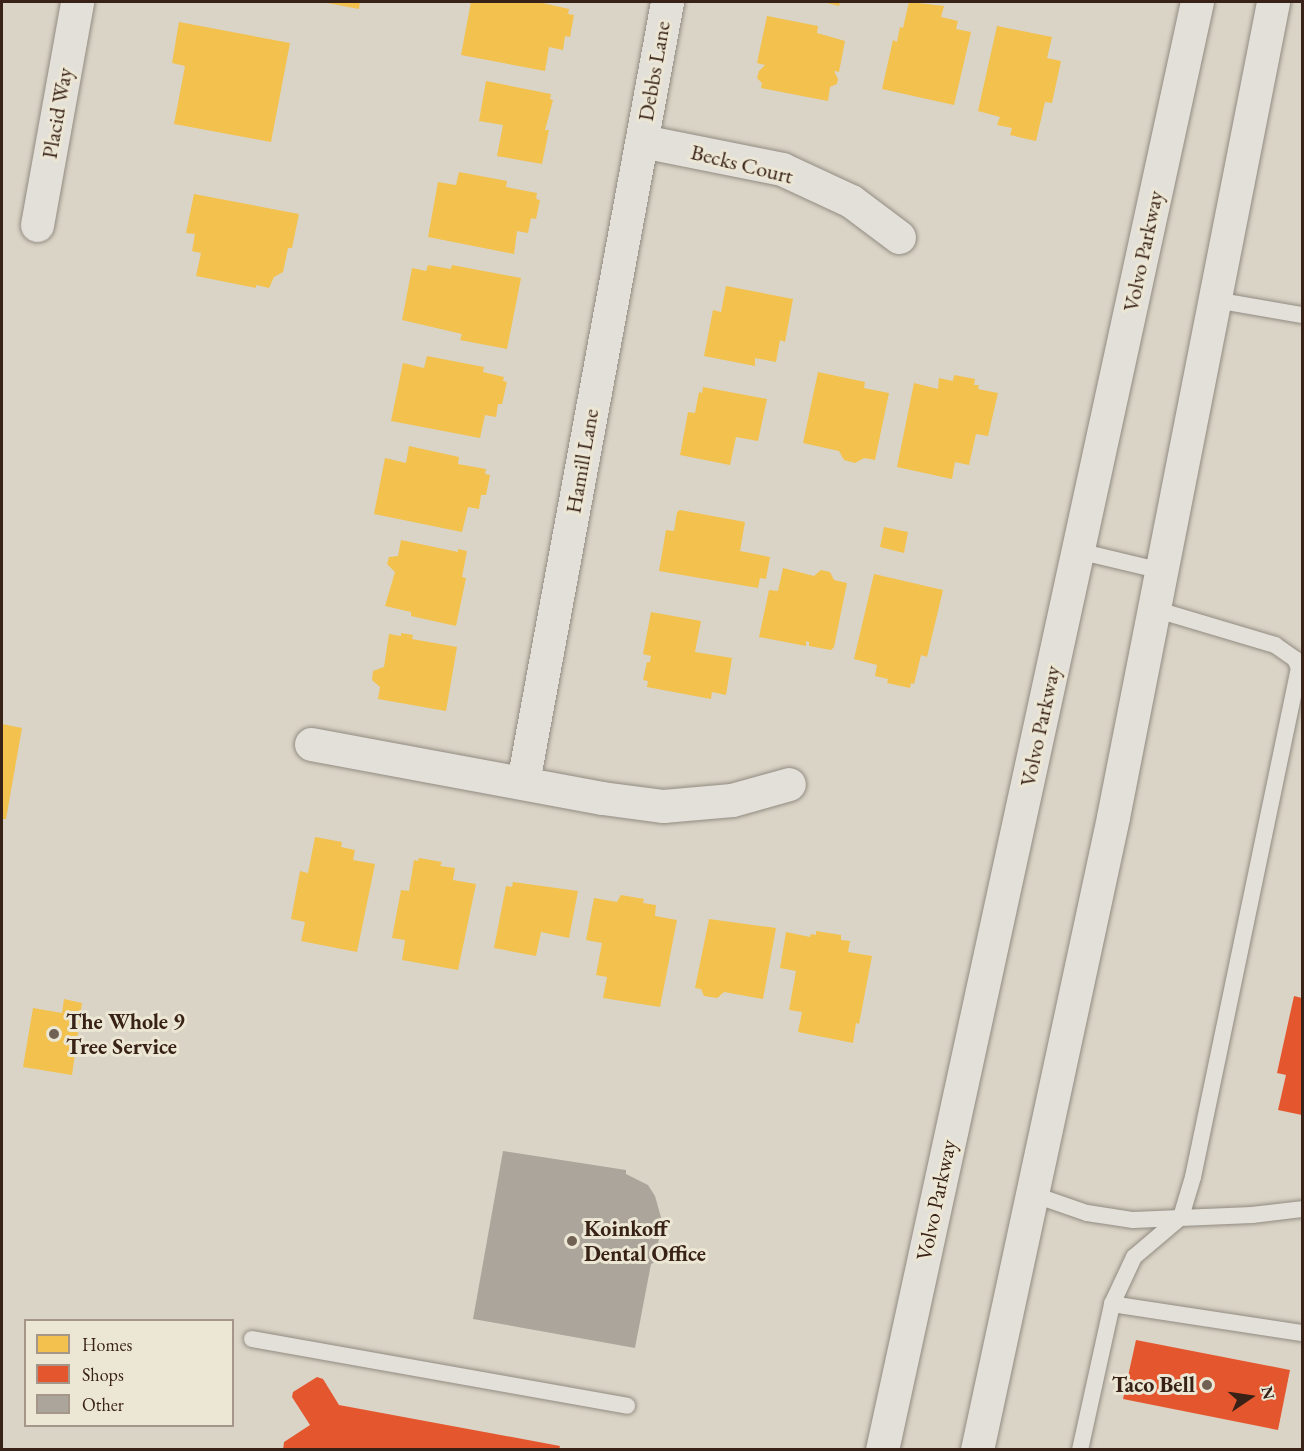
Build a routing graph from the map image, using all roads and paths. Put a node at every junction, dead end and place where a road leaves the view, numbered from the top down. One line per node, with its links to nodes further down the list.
1 (77, 2): 6 (main road, Placid Way)
2 (667, 2): 5 (main road, Debbs Lane)
3 (1197, 2): 10 (main road, Volvo Parkway)
4 (1274, 2): 8 (main road)
5 (642, 141): 7 (main road, Becks Court); 14 (main road, Hamill Lane)
6 (37, 225)
7 (899, 237)
8 (1215, 300): 9 (lane); 11 (main road)
9 (1302, 315)
10 (1078, 551): 11 (lane); 23 (main road, Volvo Parkway)
11 (1162, 571): 12 (main road)
12 (1154, 609): 16 (main road); 18 (lane)
13 (311, 744): 14 (main road)
14 (523, 782): 15 (main road)
15 (789, 784)
16 (1032, 1194): 18 (lane); 24 (main road)
17 (1302, 1209): 18 (lane)
18 (1180, 1218): 19 (lane)
19 (1112, 1304): 20 (lane); 25 (lane)
20 (1302, 1333)
21 (252, 1339): 22 (lane)
22 (627, 1406)
23 (882, 1449)
24 (977, 1449)
25 (1080, 1449)

